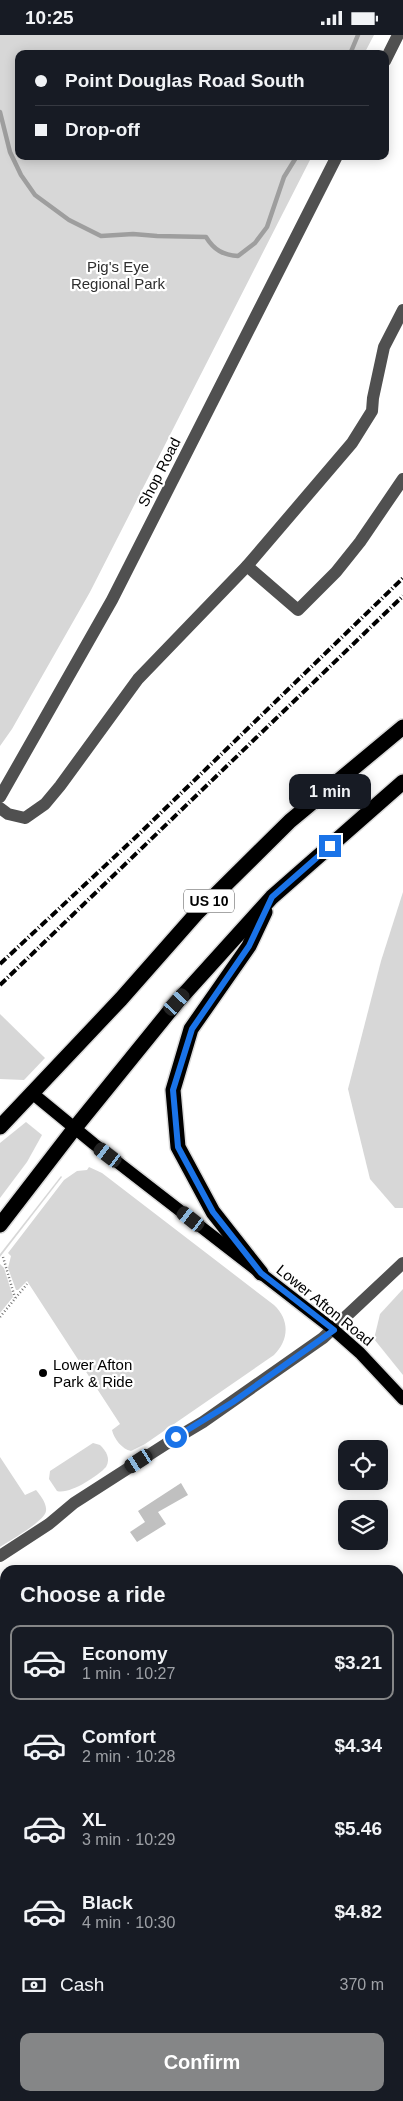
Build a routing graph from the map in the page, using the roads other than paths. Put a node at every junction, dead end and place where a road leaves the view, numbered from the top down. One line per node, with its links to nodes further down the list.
1 (398, 35): 2 (street)
2 (389, 53)
3 (335, 160): 9 (street, Shop Road)
4 (403, 310): 6 (street)
5 (403, 479): 6 (street)
6 (247, 565): 10 (street)
7 (403, 727): 12 (highway, US 10)
8 (403, 782): 11 (highway, US 10)
9 (0, 797)
10 (0, 808)
11 (272, 897): 14 (highway, US 10); 17 (highway)
12 (32, 1093): 13 (highway, US 10); 14 (main road, Lower Afton Road)
13 (0, 1127)
14 (74, 1129): 15 (highway, US 10); 17 (main road, Lower Afton Road)
15 (0, 1225)
16 (403, 1263): 18 (street)
17 (261, 1273): 18 (main road, Lower Afton Road)
18 (334, 1330): 19 (main road, Lower Afton Road); 20 (street)
19 (403, 1399)
20 (0, 1556)

